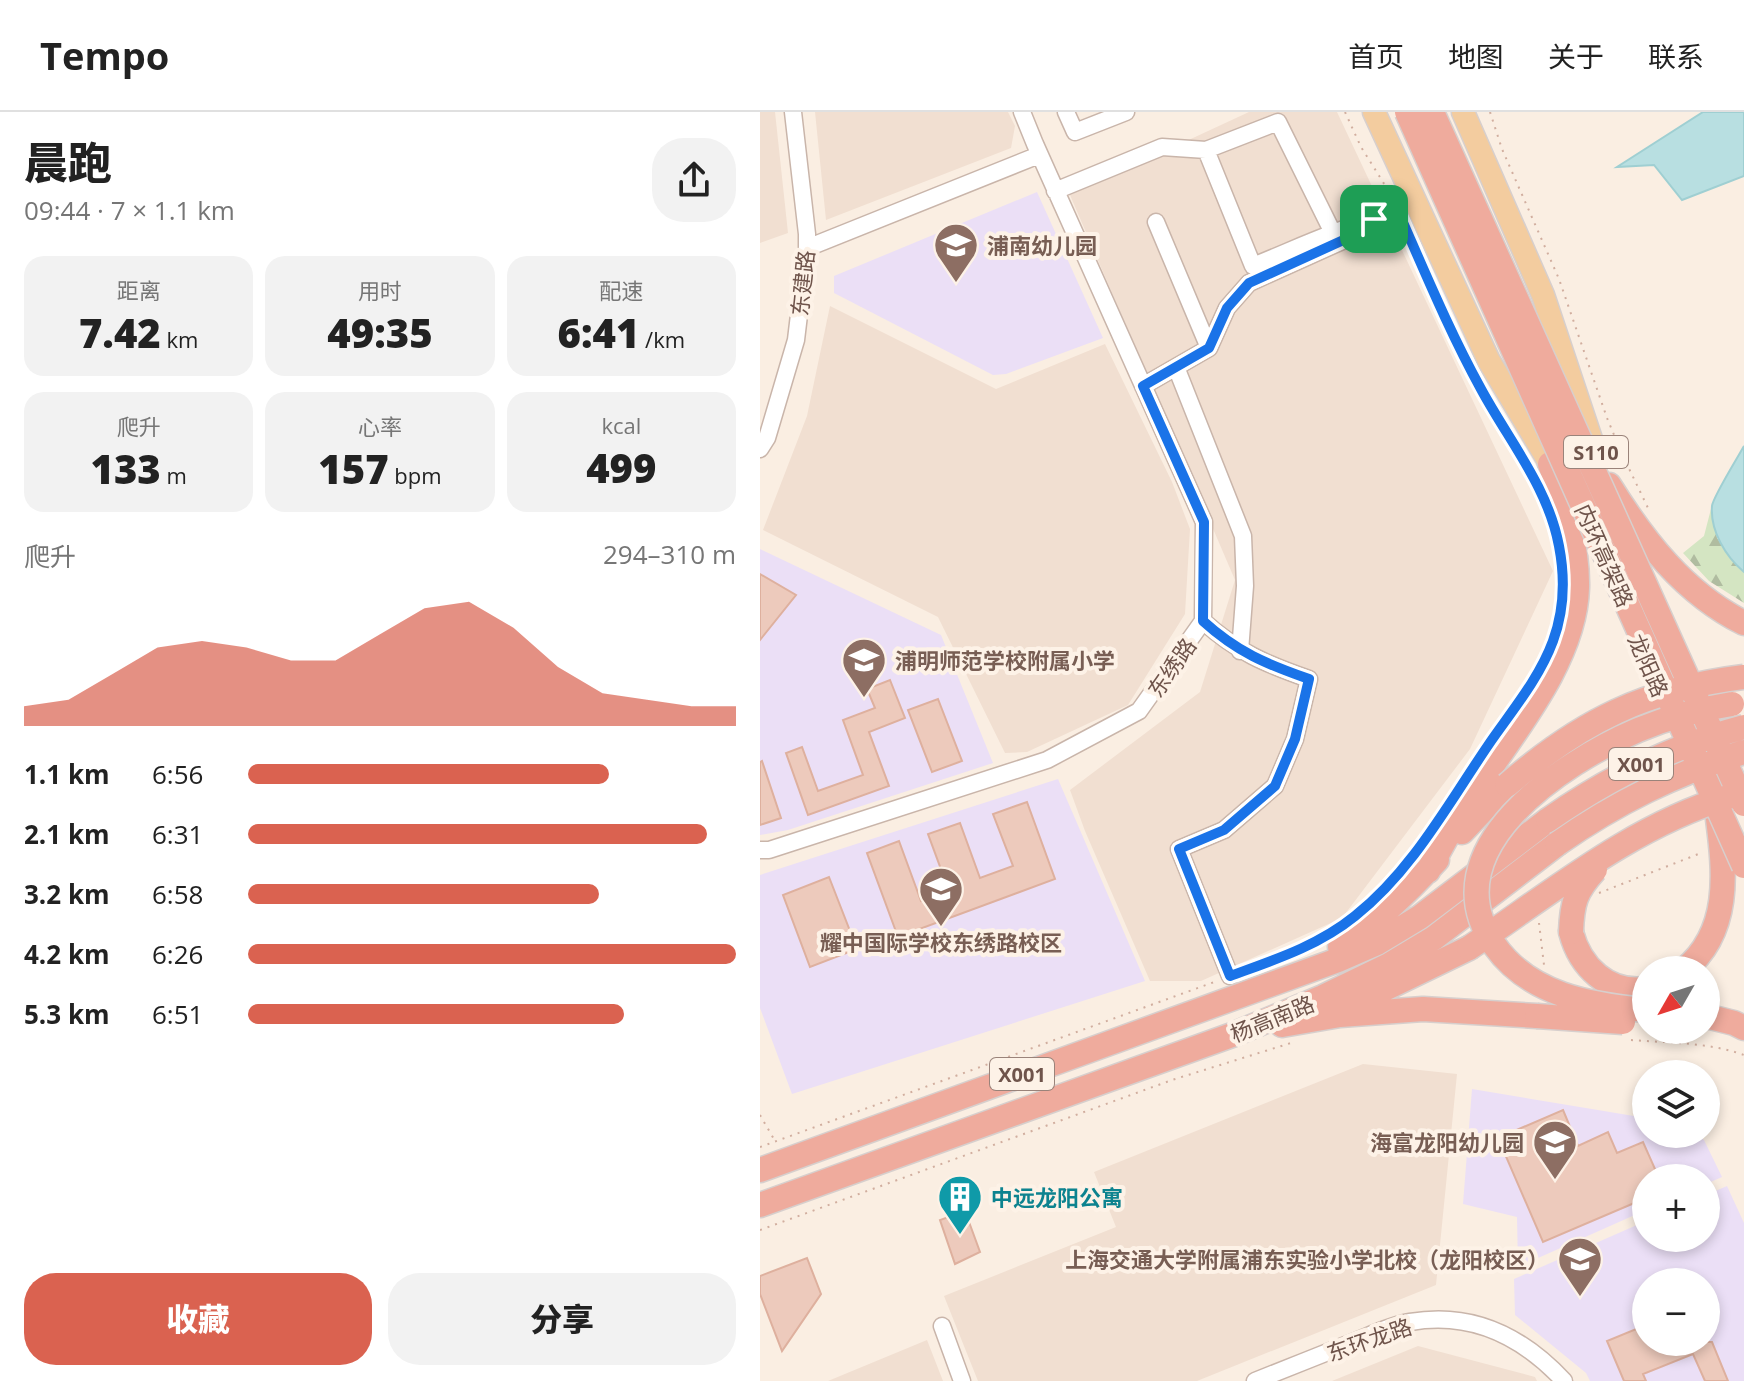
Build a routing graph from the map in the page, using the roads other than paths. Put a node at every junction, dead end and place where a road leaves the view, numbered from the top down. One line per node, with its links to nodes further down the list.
1 (793, 112): 16 (street, 东建路)
2 (1022, 112): 10 (street, 东绣路)
3 (1066, 112): 4 (street)
4 (1126, 112)
5 (1374, 112): 12 (main road, 龙阳路 / S110)
6 (1407, 112): 35 (highway, 内环高架路, bridge)
7 (1432, 112): 31 (highway, 内环高架路, bridge)
8 (1463, 112): 22 (main road, 龙阳路 / S110)
9 (1206, 150): 11 (street); 15 (street); 15 (street)
10 (1039, 155): 11 (street, 东绣路); 16 (street)
11 (1055, 191): 19 (street, 东绣路)
12 (1403, 198): 13 (street); 21 (main road, 龙阳路 / S110)
13 (1374, 219): 15 (street); 17 (street)
14 (1156, 222): 17 (street)
15 (1333, 233)
16 (807, 248): 20 (street, 东建路)
17 (1209, 348): 18 (street)
18 (1176, 367): 19 (street); 25 (street)
19 (1143, 386): 23 (street, 东绣路)
20 (760, 449)
21 (1543, 473): 32 (main road, 龙阳路 / S110); 36 (highway)
22 (1609, 485): 24 (highway); 30 (main road, 龙阳路 / S110)
23 (1203, 621): 25 (street); 34 (street, 东绣路)
24 (1744, 623)
25 (1240, 651): 39 (street)
26 (1744, 677): 36 (highway, bridge)
27 (1744, 703): 42 (highway, bridge)
28 (1744, 727): 40 (highway, 杨高南路 / X001, bridge)
29 (1744, 752): 47 (highway, 杨高南路 / X001, bridge)
30 (1744, 789): 33 (highway, bridge)
31 (1744, 804)
32 (1718, 819): 37 (main road, 龙阳路 / S110); 38 (highway)
33 (1629, 842): 41 (highway, bridge); 47 (highway, bridge)
34 (760, 850)
35 (1744, 866)
36 (1428, 871): 40 (highway)
37 (1744, 878)
38 (1699, 956)
39 (1230, 976)
40 (1284, 978): 49 (highway, 杨高南路 / X001)
41 (1632, 989)
42 (1632, 1009)
43 (1720, 1020): 44 (highway)
44 (1744, 1028)
45 (1632, 1031): 47 (highway, bridge)
46 (1720, 1032): 48 (highway)
47 (1232, 1035): 50 (highway, 杨高南路 / X001)
48 (1744, 1036)
49 (760, 1170)
50 (760, 1205)
51 (942, 1326): 52 (street)
52 (962, 1381)
53 (1255, 1381): 54 (street, 东环龙路)
54 (1564, 1381)

